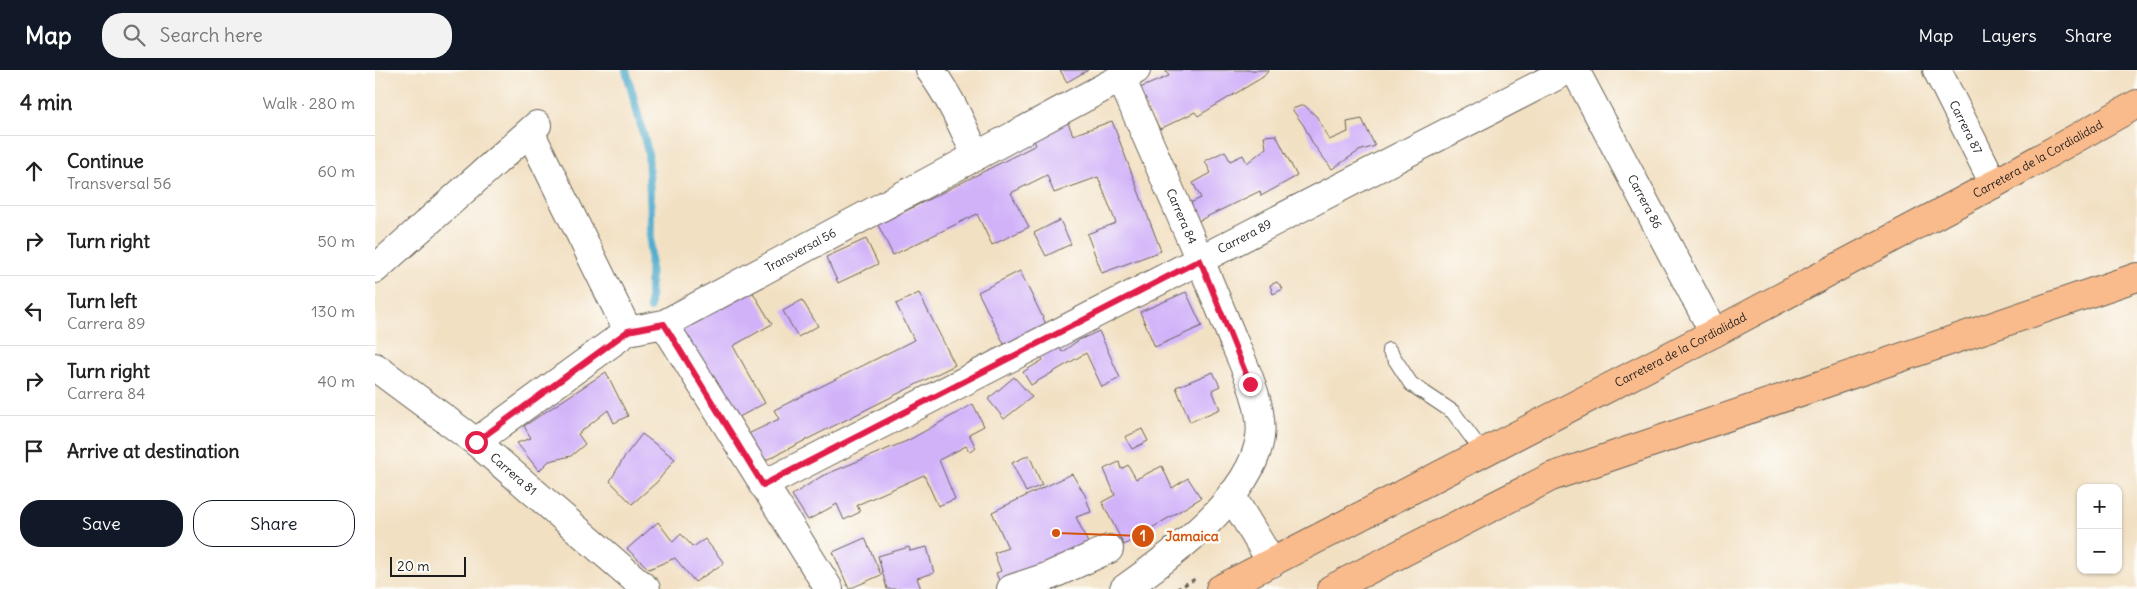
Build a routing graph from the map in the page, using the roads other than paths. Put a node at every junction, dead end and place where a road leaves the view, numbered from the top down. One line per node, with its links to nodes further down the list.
1 (930, 70): 7 (street)
2 (1568, 70): 9 (street, Carrera 89)
3 (1575, 70): 14 (street, Carrera 86)
4 (1937, 70): 8 (street, Carrera 87)
5 (1129, 74): 7 (street, Transversal 56); 9 (street, Carrera 84)
6 (2131, 108): 8 (highway, Carretera de la Cordialidad)
7 (977, 156): 12 (street, Transversal 56)
8 (1994, 184): 14 (highway, Carretera de la Cordialidad)
9 (1200, 260): 19 (street, Carrera 89); 20 (street, Carrera 84)
10 (375, 269): 13 (street)
11 (2137, 277): 28 (highway)
12 (664, 324): 13 (street, Transversal 56); 19 (street)
13 (628, 331): 17 (street, Transversal 56)
14 (1714, 333): 18 (highway, Carretera de la Cordialidad)
15 (1389, 350): 18 (lane)
16 (375, 367): 17 (street, Carrera 81)
17 (476, 442): 23 (street, Carrera 81)
18 (1483, 454): 22 (highway, Carretera de la Cordialidad)
19 (763, 485): 24 (street)
20 (1231, 495): 22 (street); 26 (street, Carrera 84)
21 (1109, 549): 25 (street)
22 (1272, 563): 27 (highway, Carretera de la Cordialidad)
23 (646, 589)
24 (829, 589)
25 (1011, 589)
26 (1124, 589)
27 (1220, 589)
28 (1331, 589)

